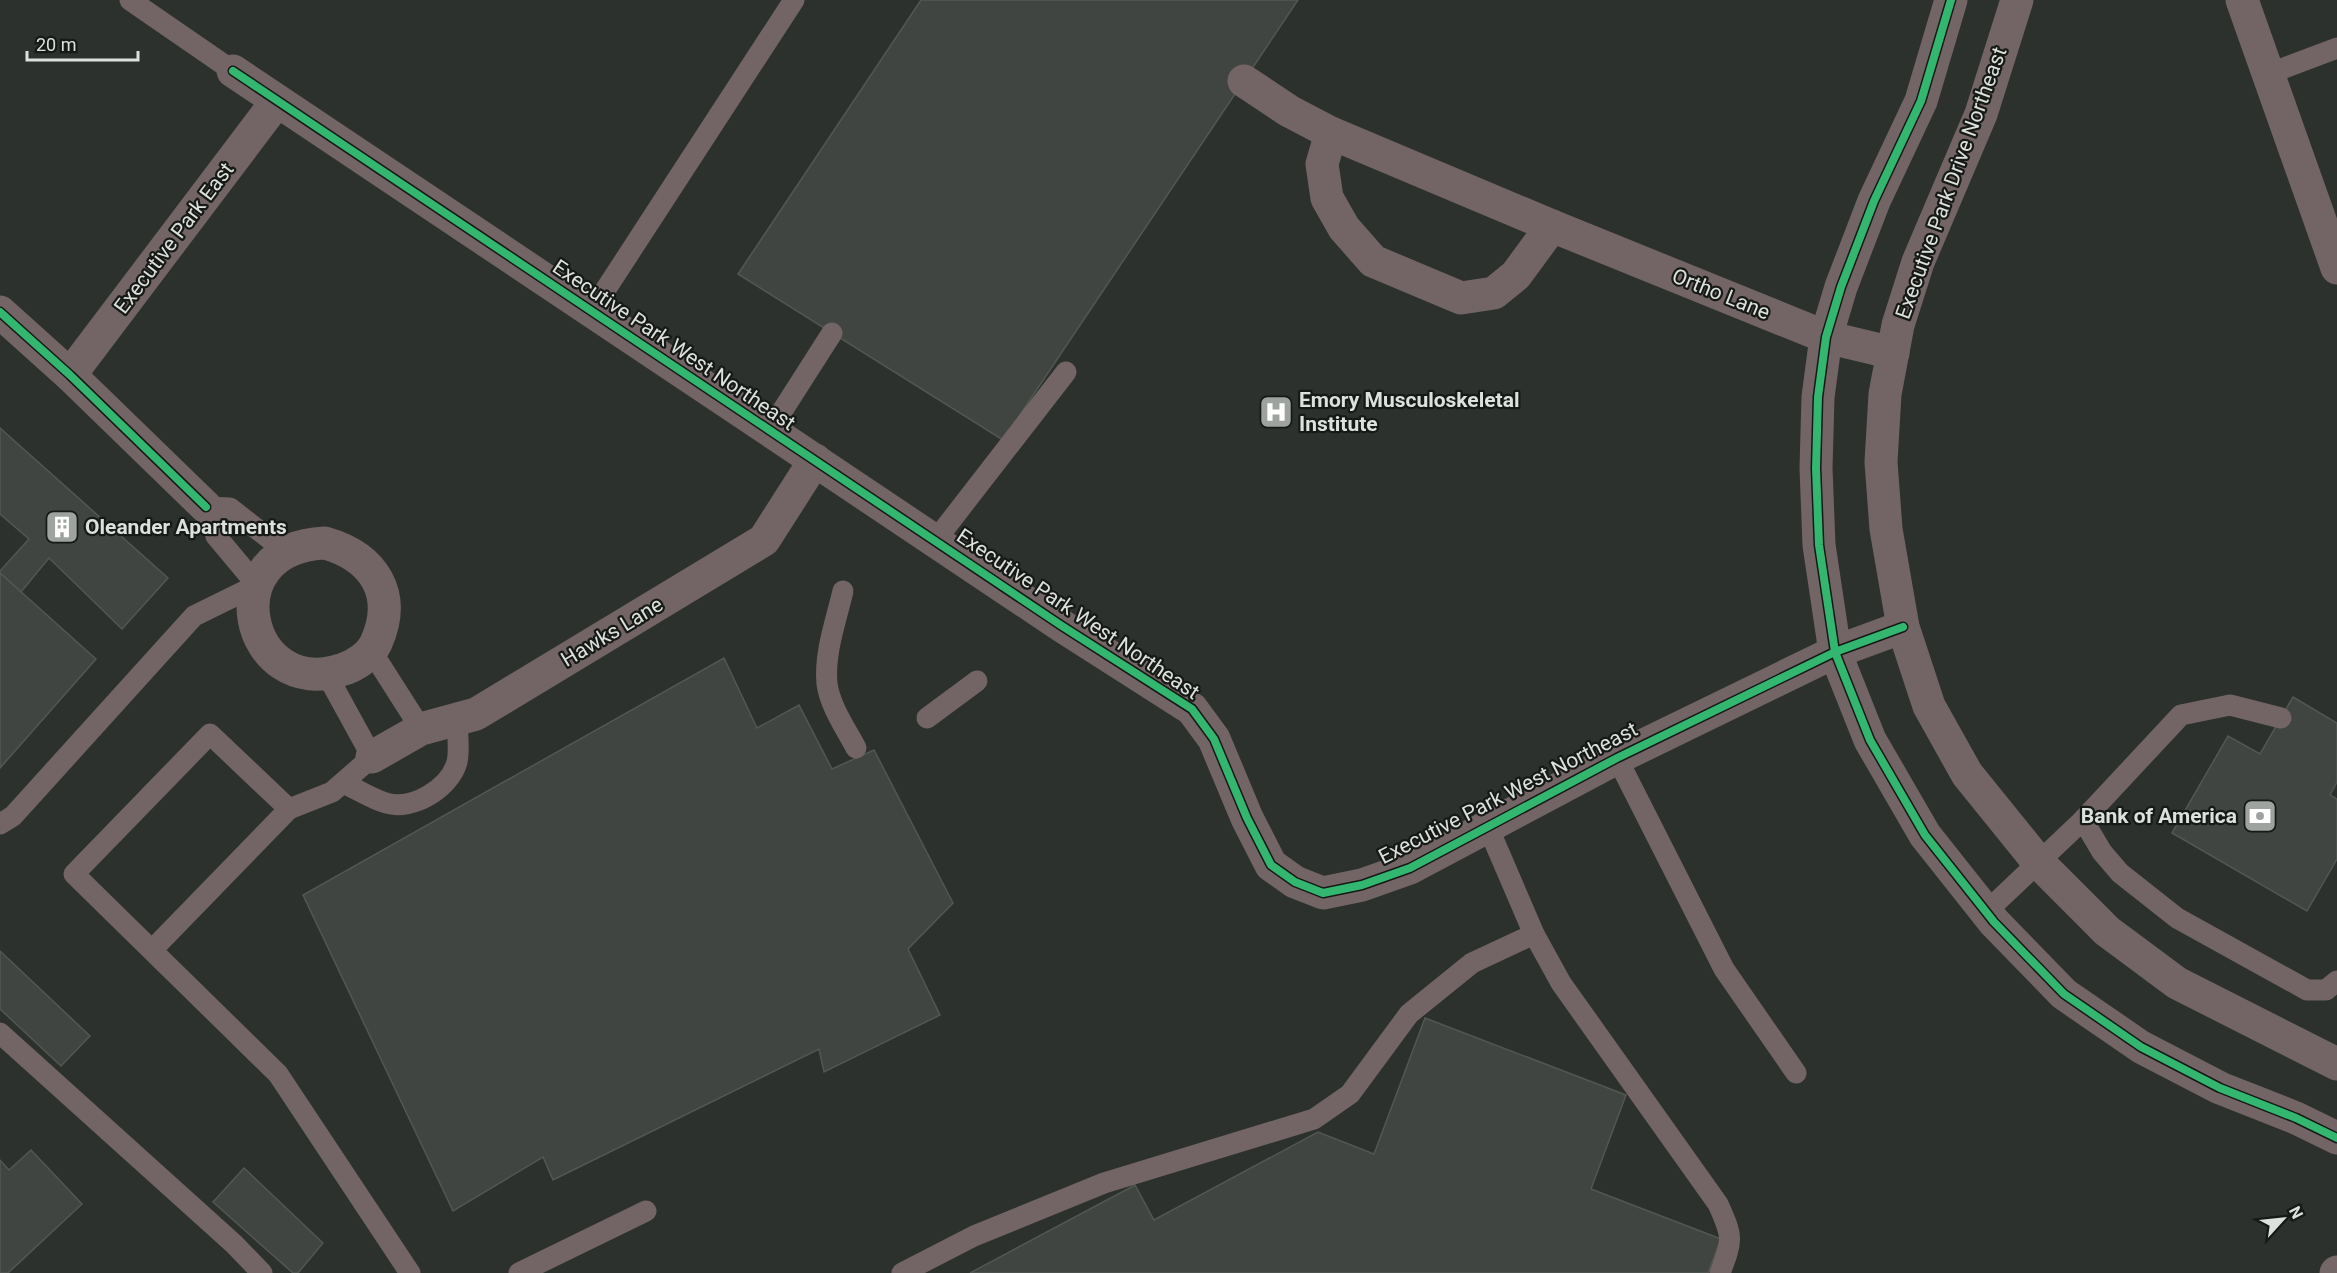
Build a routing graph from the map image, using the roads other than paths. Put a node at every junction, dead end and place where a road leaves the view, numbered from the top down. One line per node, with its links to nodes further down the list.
1 (130, 0): 7 (lane)
2 (794, 0): 15 (lane)
3 (1951, 0): 17 (street)
4 (2017, 0): 18 (street, Executive Park Drive Northeast)
5 (2242, 0): 8 (street)
6 (2337, 48): 8 (lane)
7 (233, 71): 10 (street, Executive Park West Northeast)
8 (2268, 74): 13 (street)
9 (1244, 81): 11 (street, Ortho Lane)
10 (277, 101): 15 (street, Executive Park West Northeast); 20 (street, Executive Park East)
11 (1331, 133): 12 (street, Ortho Lane); 12 (street)
12 (1552, 226): 17 (street, Ortho Lane)
13 (2337, 267)
14 (0, 312): 20 (street)
15 (591, 312): 21 (street, Executive Park West Northeast)
16 (832, 333): 21 (lane)
17 (1826, 337): 18 (street, Ortho Lane); 30 (street)
18 (1893, 353): 28 (street, Executive Park Drive Northeast)
19 (1066, 372): 24 (lane)
20 (70, 375): 23 (street)
21 (770, 430): 22 (street, Executive Park West Northeast)
22 (815, 460): 24 (street, Executive Park West Northeast); 35 (street, Hawks Lane)
23 (206, 507): 25 (lane); 26 (lane)
24 (935, 541): 44 (street, Executive Park West Northeast)
25 (285, 552): 26 (street); 29 (street)
26 (256, 585): 31 (street); 43 (lane)
27 (843, 591): 37 (lane)
28 (1904, 627): 30 (street, Executive Park West Northeast); 45 (street, Executive Park Drive Northeast)
29 (372, 652): 31 (street); 36 (lane)
30 (1835, 652): 39 (street, Executive Park West Northeast); 46 (street)
31 (327, 675): 38 (lane)
32 (977, 681): 33 (lane)
33 (927, 718)
34 (2281, 718): 42 (lane)
35 (457, 719): 36 (street, Hawks Lane); 40 (lane)
36 (421, 729): 38 (street, Hawks Lane)
37 (856, 748)
38 (372, 757): 40 (lane)
39 (1617, 758): 44 (street, Executive Park West Northeast); 52 (lane)
40 (343, 783): 41 (lane)
41 (289, 809): 48 (lane); 48 (lane)
42 (2083, 820): 45 (lane); 49 (lane)
43 (0, 824)
44 (1488, 827): 47 (lane)
45 (2039, 862): 46 (lane); 51 (street, Executive Park Drive Northeast)
46 (1986, 912): 53 (street)
47 (1534, 934): 58 (lane); 59 (lane)
48 (153, 949): 56 (lane)
49 (2337, 981)
50 (0, 1033): 55 (lane)
51 (2337, 1064)
52 (1796, 1074)
53 (2337, 1138)
54 (646, 1211): 57 (lane)
55 (262, 1273)
56 (410, 1273)
57 (519, 1273)
58 (902, 1273)
59 (1720, 1273)

